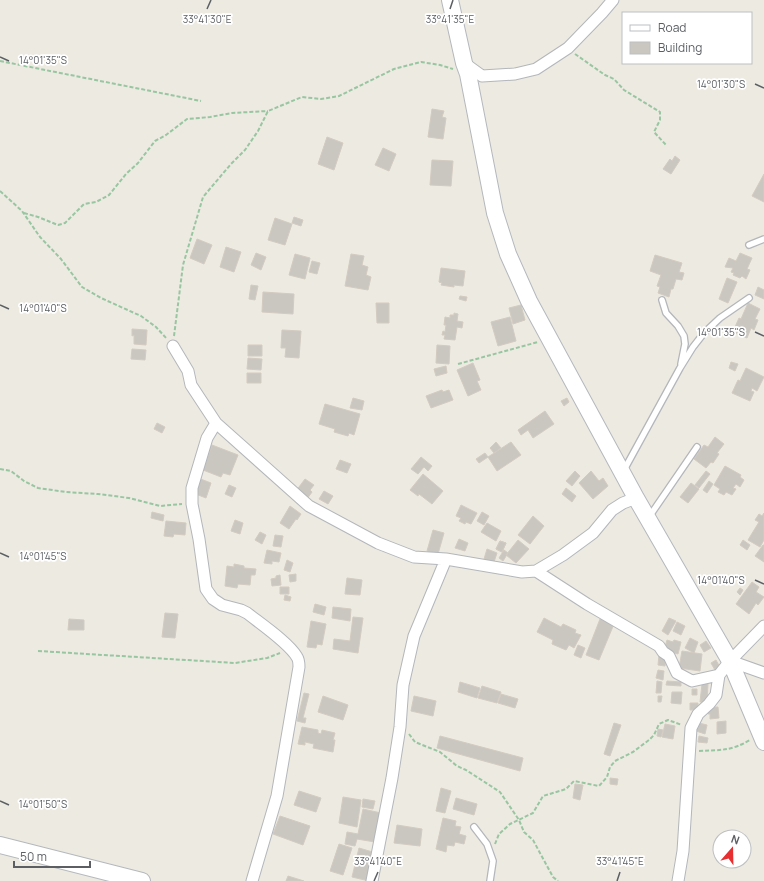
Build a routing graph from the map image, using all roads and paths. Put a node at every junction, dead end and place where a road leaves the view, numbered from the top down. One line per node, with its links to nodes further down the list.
1 (450, 0): 5 (street)
2 (613, 0): 3 (street)
3 (568, 48): 5 (street); 8 (path)
4 (0, 61): 6 (path)
5 (466, 68): 7 (path); 15 (street)
6 (201, 101)
7 (268, 111): 10 (path); 16 (path)
8 (667, 146)
9 (0, 192): 10 (path)
10 (24, 213): 16 (path)
11 (764, 239): 12 (lane)
12 (749, 245)
13 (749, 298): 18 (lane)
14 (662, 300): 18 (lane)
15 (550, 338): 17 (path); 22 (street)
16 (173, 346): 19 (street)
17 (458, 364)
18 (680, 368): 22 (lane)
19 (216, 423): 24 (street); 26 (street)
20 (697, 447): 25 (lane)
21 (0, 469): 24 (path)
22 (622, 473): 23 (street)
23 (636, 498): 25 (street); 27 (street)
24 (192, 504): 29 (street)
25 (648, 519): 31 (street)
26 (446, 559): 27 (street); 34 (street)
27 (536, 571): 33 (street)
28 (764, 626): 31 (street)
29 (291, 650): 30 (path); 43 (street)
30 (38, 651)
31 (730, 661): 32 (street); 33 (street); 36 (street)
32 (764, 674)
33 (719, 675): 35 (street)
34 (400, 727): 38 (path); 44 (street)
35 (691, 728): 37 (street); 38 (path)
36 (762, 738): 37 (path)
37 (690, 751): 47 (street)
38 (519, 820): 41 (path); 46 (path)
39 (474, 827): 41 (lane)
40 (0, 845): 42 (street)
41 (493, 861): 45 (lane)
42 (142, 881)
43 (252, 881)
44 (372, 881)
45 (490, 881)
46 (558, 881)
47 (678, 881)

